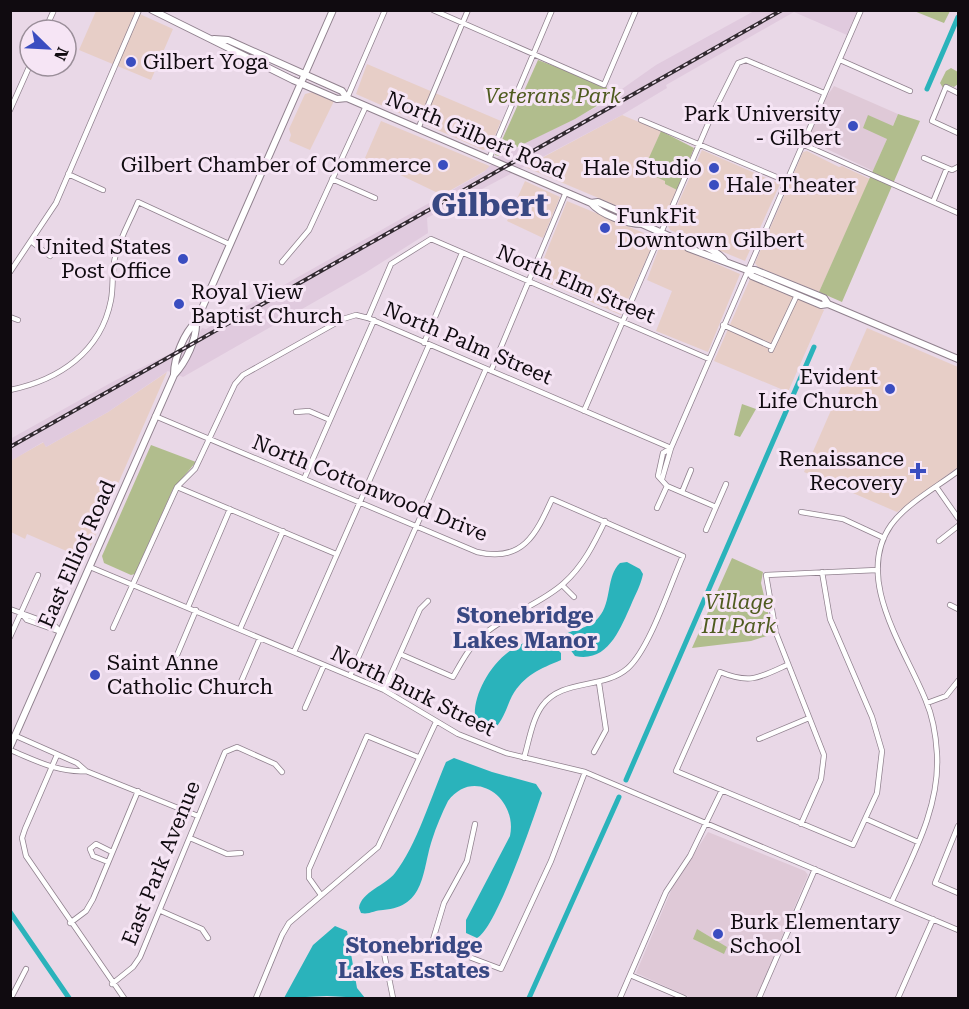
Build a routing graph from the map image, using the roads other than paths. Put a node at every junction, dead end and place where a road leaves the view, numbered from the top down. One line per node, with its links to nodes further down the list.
1 (140, 10): 30 (street)
2 (152, 10): 14 (main road, North Gilbert Road)
3 (333, 10): 14 (main road, East Elliot Road)
4 (384, 10): 18 (street)
5 (433, 10): 10 (street)
6 (468, 10): 10 (street)
7 (552, 10): 11 (street)
8 (636, 10): 11 (street)
9 (861, 10): 12 (street)
10 (463, 23): 11 (street); 22 (street)
11 (534, 54): 27 (street)
12 (840, 60): 15 (street); 16 (street)
13 (24, 78): 20 (street)
14 (303, 79): 18 (main road, North Gilbert Road); 40 (main road, East Elliot Road)
15 (910, 91)
16 (824, 93): 24 (street); 25 (street)
17 (958, 93): 23 (street)
18 (347, 98): 19 (main road, North Gilbert Road)
19 (366, 106): 22 (main road, North Gilbert Road); 31 (street)
20 (10, 110)
21 (641, 120): 24 (street)
22 (418, 129): 27 (main road, North Gilbert Road)
23 (958, 133)
24 (699, 144): 32 (street); 38 (street)
25 (802, 144): 32 (street); 36 (street)
26 (924, 158): 29 (street)
27 (489, 159): 34 (main road, North Gilbert Road)
28 (958, 167): 29 (street)
29 (950, 169): 36 (street)
30 (68, 174): 33 (street); 39 (street)
31 (332, 179): 35 (street); 43 (street)
32 (786, 181): 44 (street)
33 (103, 190)
34 (566, 192): 38 (main road, North Gilbert Road); 46 (street)
35 (375, 198)
36 (933, 202): 37 (street)
37 (958, 213)
38 (661, 233): 44 (main road, North Gilbert Road); 52 (street)
39 (32, 242): 42 (street); 45 (street)
40 (229, 244): 58 (street); 61 (main road, East Elliot Road)
41 (462, 253): 46 (street, North Elm Street); 50 (street, North Elm Street); 54 (street)
42 (50, 256)
43 (282, 262)
44 (747, 270): 47 (main road, North Gilbert Road); 48 (main road, North Gilbert Road); 53 (street)
45 (10, 272)
46 (529, 281): 52 (street, North Elm Street); 57 (street)
47 (797, 295): 48 (main road, North Gilbert Road); 53 (street)
48 (828, 304): 56 (main road, North Gilbert Road)
49 (10, 317): 51 (street)
50 (371, 319): 54 (street, North Palm Street); 62 (street); 63 (street, North Palm Street)
51 (18, 320)
52 (623, 322): 55 (street, North Elm Street); 59 (street)
53 (723, 325): 55 (street)
54 (427, 344): 57 (street, North Palm Street); 73 (street)
55 (709, 359): 64 (street)
56 (958, 359)
57 (489, 370): 59 (street, North Palm Street); 80 (street)
58 (10, 390)
59 (584, 411): 64 (street, North Palm Street)
60 (296, 412): 62 (street)
61 (155, 416): 63 (street, North Cottonwood Drive); 87 (main road, East Elliot Road)
62 (330, 420): 67 (street)
63 (208, 439): 67 (street, North Cottonwood Drive); 70 (street)
64 (671, 448): 69 (street)
65 (691, 470): 72 (street)
66 (958, 471): 71 (street)
67 (304, 479): 73 (street, North Cottonwood Drive)
68 (726, 484): 74 (street)
69 (667, 486): 72 (street); 75 (street)
70 (177, 487): 76 (street); 91 (street)
71 (937, 488): 78 (street); 84 (street)
72 (682, 492): 74 (street)
73 (359, 502): 80 (street, North Cottonwood Drive); 86 (street)
74 (716, 507): 82 (street)
75 (657, 508)
76 (230, 509): 83 (street); 96 (street)
77 (801, 512): 84 (street)
78 (958, 518)
79 (605, 521): 80 (street, North Cottonwood Drive); 92 (street); 114 (street, North Cottonwood Drive)
80 (417, 526): 111 (street)
81 (958, 526): 85 (street)
82 (706, 530)
83 (283, 531): 86 (street); 102 (street)
84 (884, 538): 88 (street)
85 (939, 541)
86 (336, 554): 106 (street)
87 (90, 567): 91 (street, North Burk Street); 103 (main road, East Elliot Road)
88 (878, 570): 89 (street); 116 (street)
89 (822, 572): 110 (street); 134 (street)
90 (38, 575): 100 (street)
91 (134, 585): 96 (street, North Burk Street); 101 (street)
92 (562, 585): 93 (street); 107 (street)
93 (574, 597)
94 (428, 601): 107 (street)
95 (950, 605): 98 (street)
96 (188, 607): 99 (street, North Burk Street)
97 (10, 609): 100 (street)
98 (958, 609)
99 (196, 610): 102 (street, North Burk Street); 108 (street)
100 (21, 614): 103 (street); 104 (street)
101 (113, 628)
102 (240, 629): 105 (street, North Burk Street)
103 (61, 632): 120 (main road, East Elliot Road)
104 (10, 637)
105 (260, 638): 106 (street, North Burk Street); 113 (street)
106 (294, 652): 109 (street, North Burk Street)
107 (400, 654): 115 (street)
108 (177, 655)
109 (324, 665): 111 (street, North Burk Street); 117 (street)
110 (787, 665): 118 (street); 131 (street)
111 (350, 676): 115 (street, North Burk Street)
112 (958, 681): 116 (street)
113 (241, 682)
114 (599, 683): 123 (street); 126 (street)
115 (384, 690): 119 (street, North Burk Street)
116 (927, 703): 141 (street)
117 (305, 708)
118 (809, 718): 121 (street); 137 (street)
119 (436, 722): 125 (street); 126 (street, North Burk Street)
120 (16, 736): 122 (main road, East Elliot Road); 124 (street)
121 (759, 739)
122 (10, 748): 127 (street)
123 (594, 752)
124 (57, 755): 127 (street); 128 (street)
125 (418, 757): 147 (street); 147 (street)
126 (524, 758): 130 (street, North Burk Street)
127 (52, 767): 128 (street); 151 (street)
128 (86, 771): 132 (street)
129 (282, 772): 133 (street, East Park Avenue)
130 (585, 772): 136 (street, North Burk Street); 154 (street)
131 (722, 790): 136 (street); 137 (street)
132 (138, 791): 133 (street); 142 (street)
133 (198, 816): 139 (street, East Park Avenue)
134 (866, 819): 137 (street); 141 (street)
135 (475, 824): 154 (street)
136 (707, 824): 145 (street, North Burk Street); 156 (street)
137 (801, 825)
138 (958, 826): 140 (street)
139 (190, 838): 143 (street); 149 (street, East Park Avenue)
140 (956, 838): 146 (street)
141 (918, 842): 148 (street)
142 (112, 852): 144 (street); 144 (street)
143 (241, 853)
144 (108, 862): 151 (street)
145 (815, 869): 148 (street, North Burk Street); 164 (street)
146 (958, 893)
147 (321, 895): 160 (street)
148 (892, 902): 150 (street, North Burk Street)
149 (161, 910): 153 (street); 157 (street, East Park Avenue)
150 (933, 919): 152 (street, North Burk Street); 165 (street)
151 (70, 923): 157 (street)
152 (958, 930)
153 (208, 938)
154 (432, 943): 161 (street)
155 (26, 969): 158 (street)
156 (630, 975): 162 (street); 163 (street)
157 (112, 984): 159 (street)
158 (11, 999)
159 (124, 999)
160 (256, 999)
161 (393, 999)
162 (620, 999)
163 (684, 999)
164 (759, 999)
165 (898, 999)

